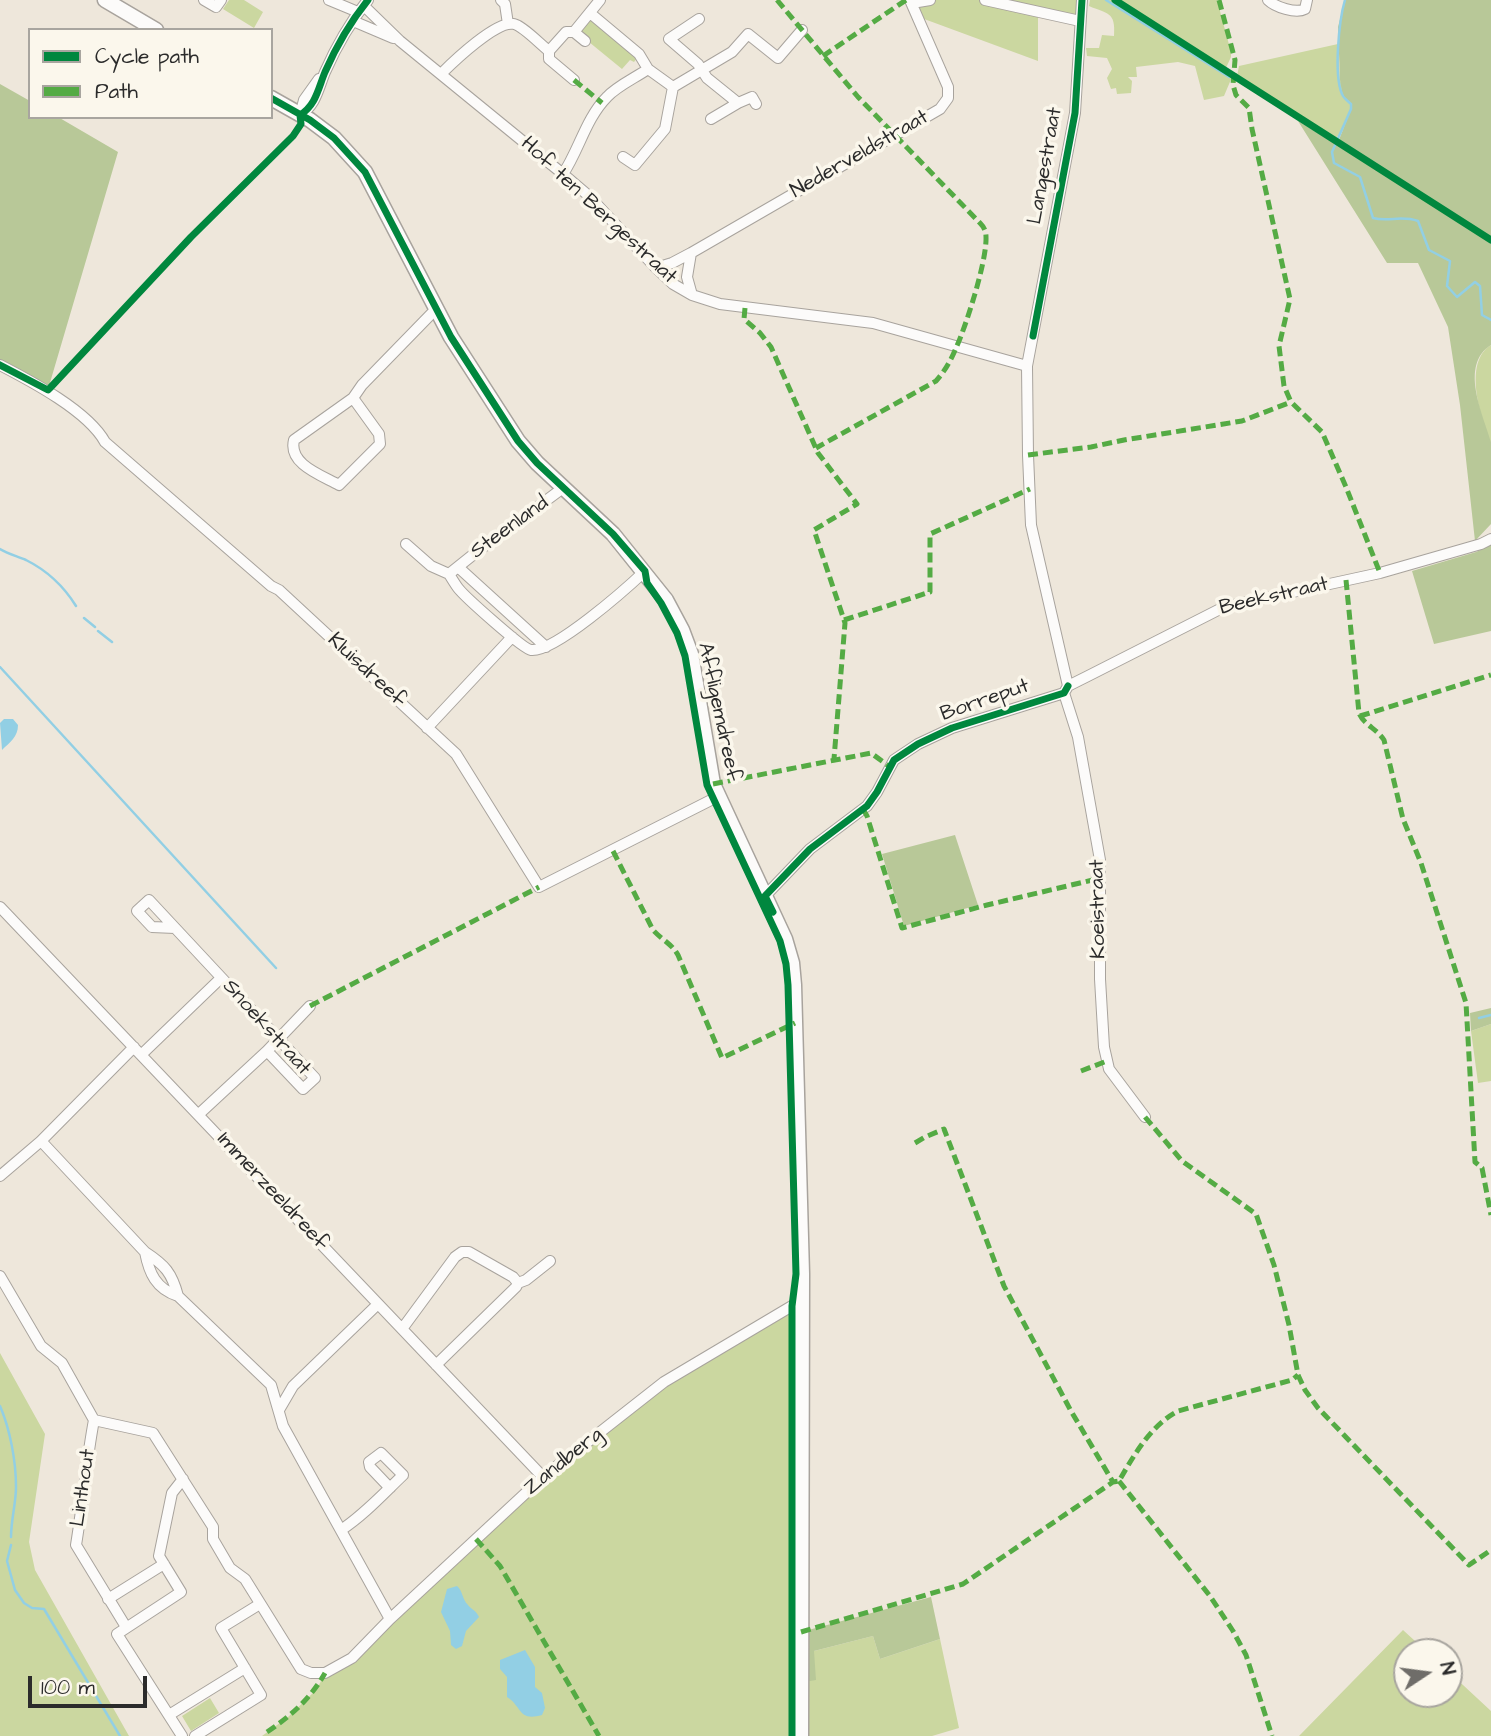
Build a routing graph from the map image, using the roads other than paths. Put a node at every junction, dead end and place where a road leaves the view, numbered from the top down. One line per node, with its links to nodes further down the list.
1 (105, 0): 18 (street)
2 (204, 0): 3 (street)
3 (220, 0)
4 (328, 0): 13 (street)
5 (501, 0): 17 (street)
6 (600, 0): 14 (street)
7 (930, 0): 12 (street)
8 (985, 0): 16 (street)
9 (1082, 0): 16 (street, Langestraat)
10 (1268, 0): 11 (street)
11 (1307, 0)
12 (911, 2): 36 (street, Nederveldstraat)
13 (361, 10): 21 (street, Hof ten Bergestraat); 21 (street, Hof ten Bergestraat); 32 (street)
14 (590, 13): 20 (street); 25 (street)
15 (699, 19): 24 (street)
16 (1080, 22): 41 (street, Langestraat)
17 (508, 24): 23 (street); 26 (street)
18 (153, 28)
19 (802, 30): 24 (street)
20 (574, 32): 22 (street); 23 (street)
21 (400, 41): 26 (street, Hof ten Bergestraat)
22 (585, 41)
23 (549, 51): 27 (street)
24 (702, 68): 28 (street); 30 (street)
25 (648, 69): 28 (street); 35 (street)
26 (442, 73): 35 (street, Hof ten Bergestraat)
27 (574, 80)
28 (673, 87): 34 (street)
29 (273, 99): 32 (street, Affligemdreef)
30 (738, 103): 31 (street); 33 (street)
31 (756, 104)
32 (300, 115): 39 (street, Affligemdreef)
33 (711, 119)
34 (623, 157)
35 (563, 174): 37 (street, Hof ten Bergestraat)
36 (691, 253): 37 (street, Nederveldstraat); 38 (street)
37 (656, 268): 38 (street, Hof ten Bergestraat)
38 (692, 295): 41 (street, Hof ten Bergestraat)
39 (436, 309): 42 (street); 43 (street, Affligemdreef)
40 (0, 365): 52 (street, Kluisdreef)
41 (1027, 366): 51 (street, Langestraat)
42 (353, 397): 42 (street)
43 (563, 488): 46 (street, Steenland); 47 (street, Affligemdreef)
44 (1491, 538): 51 (street, Beekstraat)
45 (406, 544): 48 (street, Steenland)
46 (458, 567): 48 (street, Steenland); 50 (street, Steenland)
47 (645, 571): 50 (street, Steenland); 53 (street, Affligemdreef)
48 (449, 574): 49 (street, Steenland)
49 (512, 637): 50 (street, Steenland); 52 (street)
50 (546, 646)
51 (1066, 690): 54 (street, Borreput); 63 (street, Koeistraat)
52 (427, 727): 53 (street, Kluisdreef)
53 (719, 796): 54 (street, Affligemdreef)
54 (765, 896): 71 (street, Affligemdreef)
55 (0, 907): 60 (street, Immerzeeldreef)
56 (175, 928): 57 (street, Snoekstraat)
57 (221, 978): 59 (street, Snoekstraat); 60 (street)
58 (310, 1006): 59 (street)
59 (279, 1039): 61 (street); 61 (street, Snoekstraat)
60 (137, 1051): 62 (street, Immerzeeldreef); 64 (street)
61 (267, 1051): 62 (street)
62 (199, 1114): 72 (street, Immerzeeldreef)
63 (1145, 1117)
64 (41, 1141): 65 (street); 66 (street)
65 (0, 1176)
66 (145, 1252): 70 (street); 70 (street)
67 (551, 1261): 69 (street)
68 (0, 1276): 78 (street)
69 (518, 1283): 73 (street); 74 (street)
70 (178, 1296): 75 (street)
71 (802, 1300): 79 (street, Zandberg); 92 (street, Affligemdreef)
72 (378, 1304): 73 (street, Immerzeeldreef); 76 (street)
73 (402, 1329): 74 (street, Immerzeeldreef)
74 (436, 1365): 79 (street, Immerzeeldreef)
75 (271, 1385): 76 (street); 77 (street)
76 (293, 1386): 77 (street)
77 (279, 1410): 82 (street)
78 (94, 1420): 80 (street); 84 (street, Linthout)
79 (543, 1477): 86 (street, Zandberg)
80 (183, 1479): 83 (street); 85 (street)
81 (390, 1488): 82 (street)
82 (341, 1530): 86 (street)
83 (164, 1564): 84 (street); 87 (street)
84 (108, 1599): 87 (street, Linthout)
85 (260, 1604): 86 (street, Zandberg); 88 (street)
86 (390, 1619)
87 (126, 1627): 89 (street, Linthout)
88 (245, 1668): 89 (street); 91 (street)
89 (169, 1715): 90 (street, Linthout)
90 (182, 1736)
91 (195, 1736)
92 (800, 1736)

